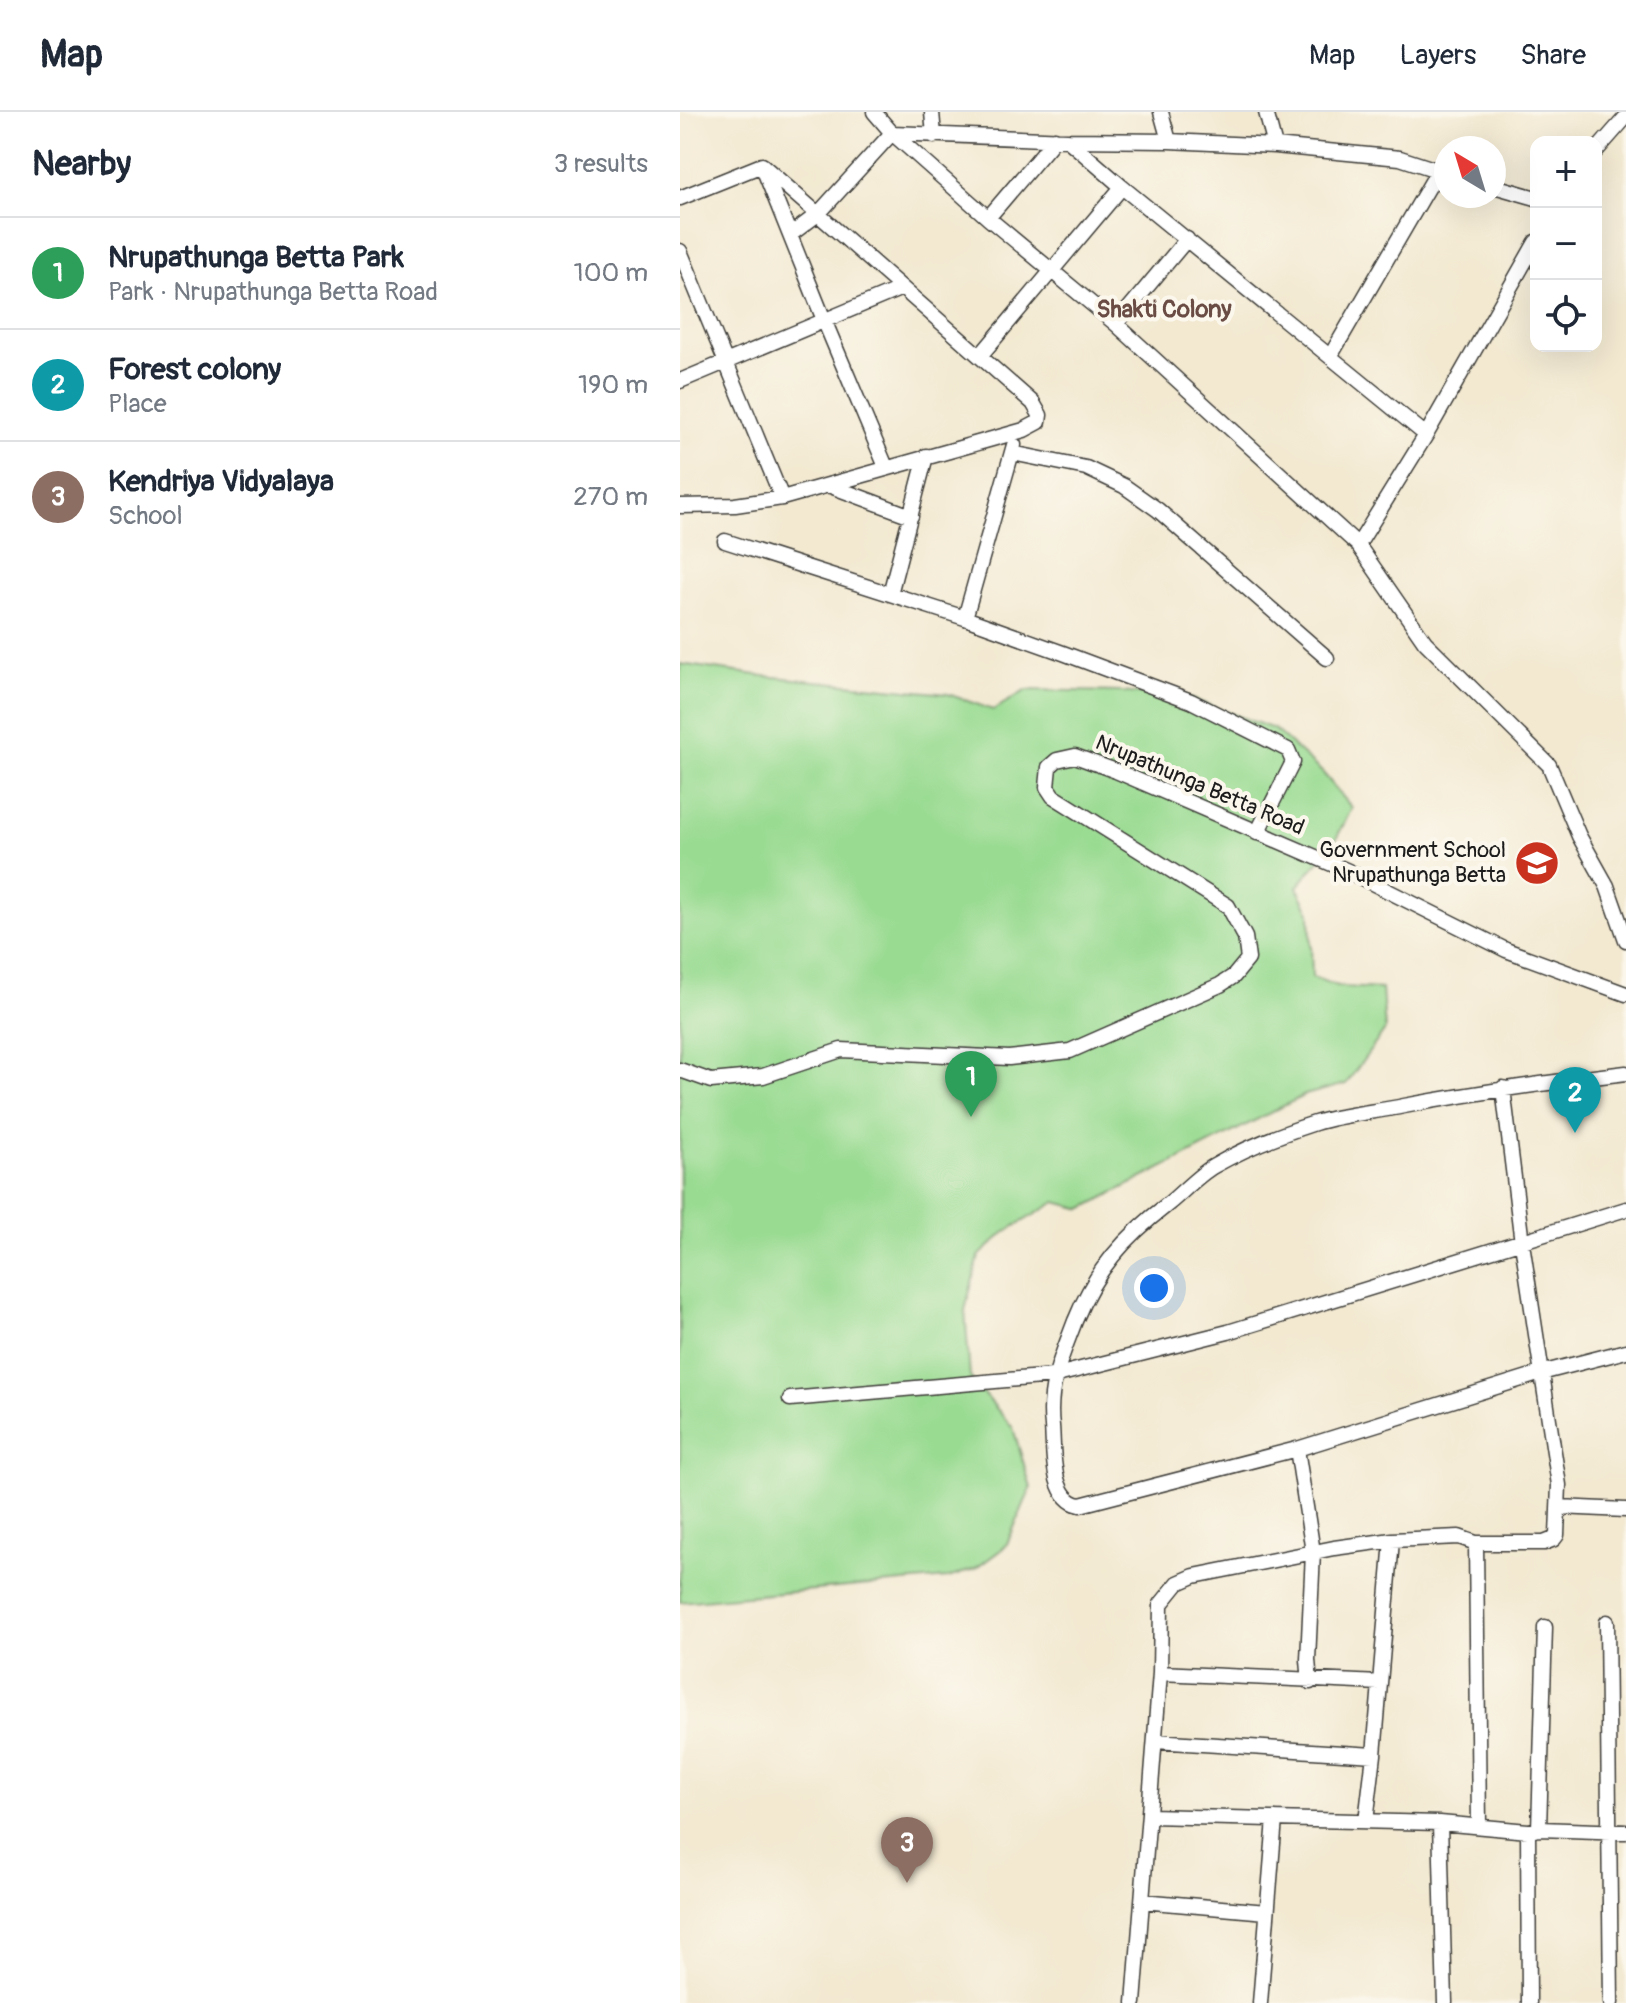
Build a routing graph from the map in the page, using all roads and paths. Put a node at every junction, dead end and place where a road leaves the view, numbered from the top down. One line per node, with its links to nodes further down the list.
1 (874, 112): 6 (street)
2 (932, 112): 7 (street)
3 (1161, 112): 9 (street)
4 (1266, 112): 11 (street)
5 (1626, 117): 10 (street)
6 (892, 133): 7 (street); 19 (street); 20 (street)
7 (934, 136): 8 (street)
8 (1062, 140): 9 (street); 15 (street); 20 (street)
9 (1169, 141): 11 (street)
10 (1602, 144)
11 (1275, 146): 13 (street)
12 (762, 165): 18 (street); 19 (street); 21 (street)
13 (1434, 169)
14 (1434, 185): 29 (street)
15 (1122, 187): 22 (street); 25 (street)
16 (1506, 189): 17 (street)
17 (1530, 196)
18 (680, 198)
19 (818, 214): 21 (street); 26 (street)
20 (988, 218): 25 (street)
21 (790, 235): 27 (street)
22 (1187, 239): 28 (street); 29 (street)
23 (680, 251): 31 (street)
24 (1530, 253): 34 (street)
25 (1052, 271): 28 (street); 30 (street)
26 (902, 288): 27 (street); 30 (street)
27 (824, 320): 31 (street); 37 (street)
28 (1116, 324): 43 (street)
29 (1331, 355): 34 (street)
30 (980, 356): 33 (street)
31 (725, 362): 32 (street); 39 (street)
32 (680, 381)
33 (1018, 432): 35 (street); 36 (street)
34 (1426, 435): 43 (street)
35 (1012, 453): 45 (street); 46 (street)
36 (926, 456): 37 (street); 41 (street)
37 (886, 467): 38 (street)
38 (828, 485): 39 (street); 41 (street)
39 (782, 498): 40 (street)
40 (680, 506)
41 (911, 516): 44 (street)
42 (725, 541): 44 (street)
43 (1358, 545): 48 (street)
44 (890, 594): 45 (street)
45 (965, 618): 47 (street)
46 (1327, 658)
47 (1257, 833): 49 (street, Nrupathunga Betta Road); 50 (street, Nrupathunga Betta Road)
48 (1626, 940)
49 (1626, 994)
50 (680, 1070)
51 (1626, 1073): 52 (street)
52 (1503, 1088): 54 (street); 57 (street)
53 (1626, 1209): 54 (street)
54 (1522, 1243): 56 (street); 57 (street)
55 (1626, 1351): 56 (street)
56 (1541, 1373): 59 (street); 60 (street)
57 (1053, 1376): 58 (street); 59 (street)
58 (790, 1399)
59 (1297, 1449): 64 (street)
60 (1559, 1507): 61 (street); 63 (street)
61 (1626, 1510)
62 (1392, 1540): 63 (street); 64 (street); 69 (street)
63 (1476, 1543): 76 (street)
64 (1313, 1552): 67 (street); 68 (street)
65 (1607, 1622): 78 (street)
66 (1545, 1627): 77 (street)
67 (1160, 1673): 68 (street); 70 (street)
68 (1310, 1682): 69 (street)
69 (1380, 1683): 71 (street)
70 (1155, 1741): 71 (street); 72 (street)
71 (1374, 1755): 74 (street)
72 (1149, 1816): 73 (street); 79 (street)
73 (1275, 1819): 74 (street); 80 (street)
74 (1366, 1821): 75 (street)
75 (1440, 1823): 76 (street); 83 (street)
76 (1479, 1826): 77 (street)
77 (1533, 1830): 78 (street); 84 (street)
78 (1618, 1833): 85 (street)
79 (1142, 1901): 80 (street); 81 (street)
80 (1267, 1912): 82 (street)
81 (1134, 2003)
82 (1260, 2003)
83 (1445, 2003)
84 (1529, 2003)
85 (1611, 2003)

